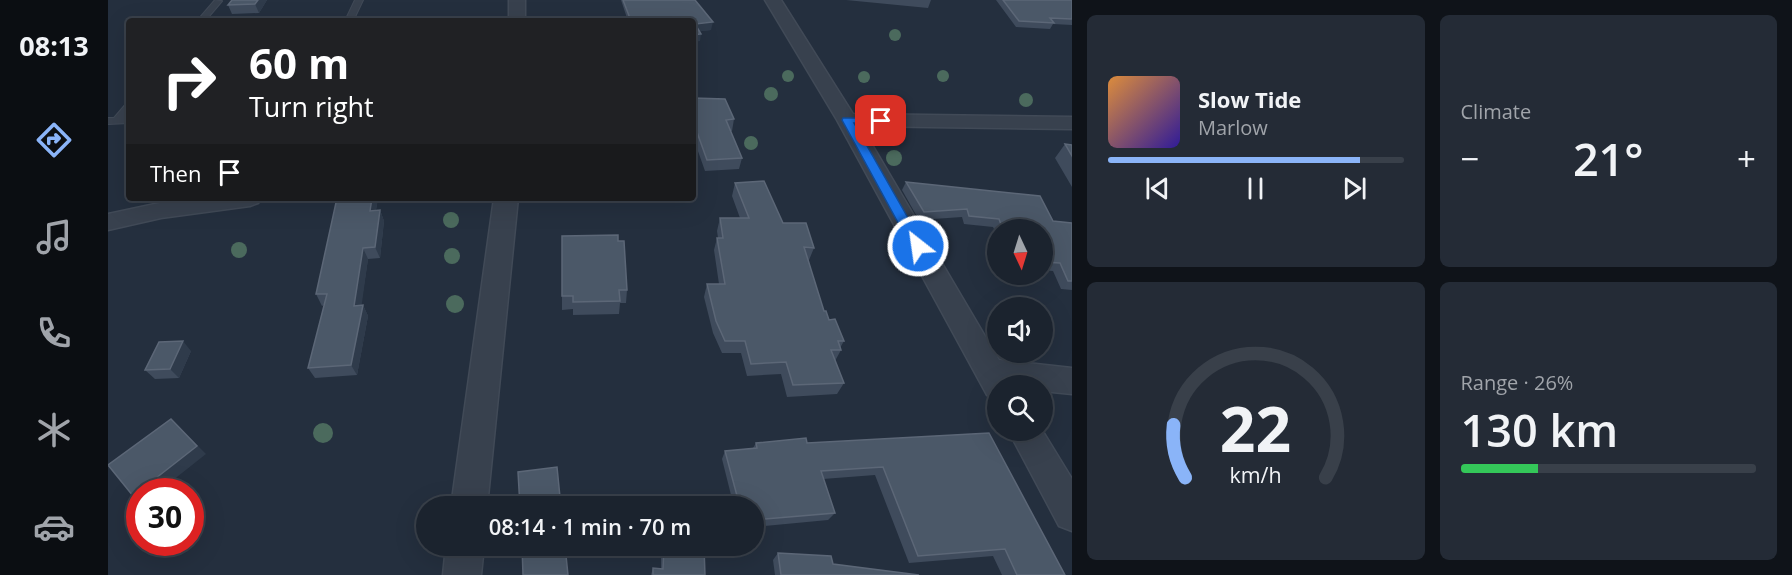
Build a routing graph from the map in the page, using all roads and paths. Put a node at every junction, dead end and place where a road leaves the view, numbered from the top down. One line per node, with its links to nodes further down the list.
1 (359, 0): 6 (lane)
2 (517, 0): 7 (street)
3 (773, 0): 10 (street)
4 (218, 1): 5 (lane)
5 (204, 18)
6 (350, 18)
7 (517, 18)
8 (126, 108): 9 (lane)
9 (112, 120)
10 (847, 120): 11 (street); 15 (street)
11 (1072, 123)
12 (220, 201): 14 (street)
13 (506, 201): 19 (street)
14 (108, 222)
15 (991, 375)
16 (1053, 381): 17 (street)
17 (1072, 381)
18 (1030, 441): 20 (street)
19 (470, 496)
20 (1072, 513)
21 (464, 556): 22 (street)
22 (462, 575)

